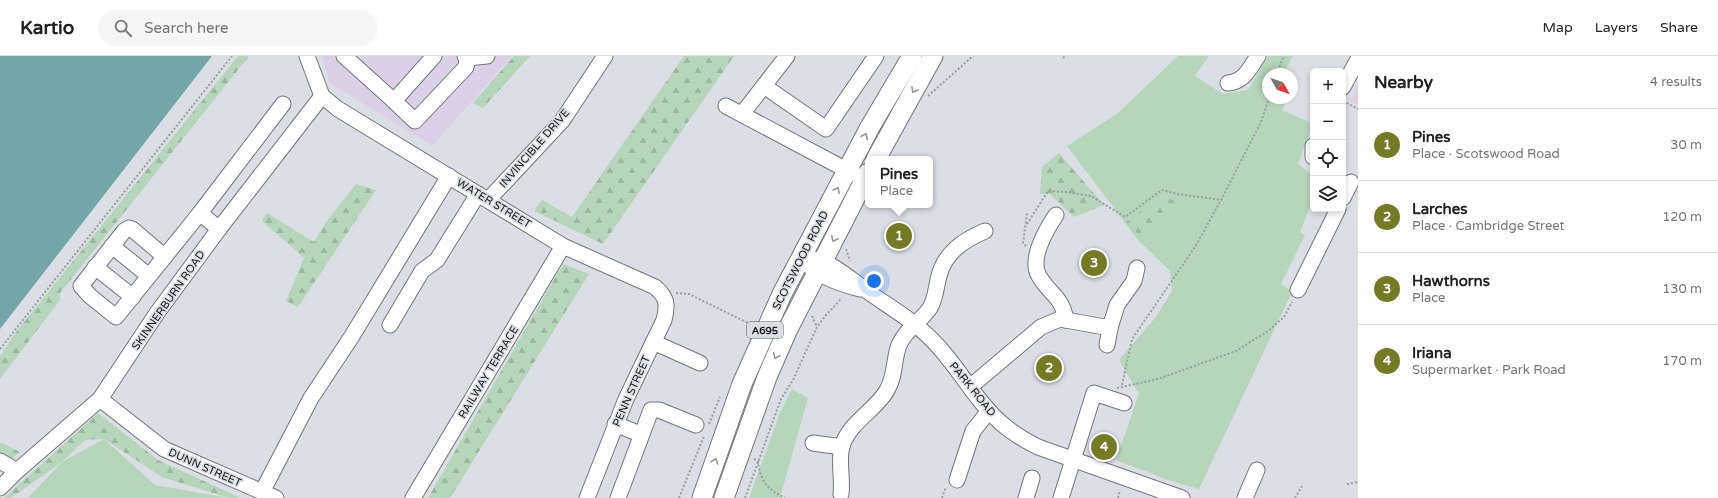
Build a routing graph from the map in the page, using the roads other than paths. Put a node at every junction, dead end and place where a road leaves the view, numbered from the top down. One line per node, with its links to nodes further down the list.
1 (307, 56): 16 (street)
2 (344, 56): 17 (street)
3 (434, 56): 17 (street)
4 (487, 56): 11 (street)
5 (605, 56): 28 (street, INVINCIBLE DRIVE)
6 (787, 56): 15 (street)
7 (876, 56): 15 (street)
8 (912, 56): 22 (main road, SCOTSWOOD ROAD / A695, one-way to 8)
9 (933, 56): 21 (main road, one-way to 21)
10 (1258, 56): 14 (street)
11 (466, 57): 17 (street)
12 (1357, 61): 13 (street)
13 (1346, 81)
14 (1228, 83)
15 (764, 86): 20 (street)
16 (322, 96): 23 (street, WATER STREET); 32 (street, SKINNERBURN ROAD)
17 (394, 101)
18 (283, 104): 30 (street)
19 (726, 106): 20 (street)
20 (742, 114): 22 (street)
21 (878, 156)
22 (847, 171): 24 (street); 37 (main road, SCOTSWOOD ROAD / A695, one-way to 22)
23 (449, 176): 28 (street, WATER STREET); 68 (street)
24 (865, 177)
25 (865, 179): 39 (main road, SCOTSWOOD ROAD / A695, one-way to 39)
26 (1351, 182): 27 (street)
27 (1346, 192)
28 (483, 196): 35 (street, WATER STREET); 47 (street, INVINCIBLE DRIVE)
29 (1337, 212): 42 (street)
30 (200, 213): 32 (street); 36 (street)
31 (1056, 216): 45 (street)
32 (219, 229): 53 (street, SKINNERBURN ROAD)
33 (986, 231): 46 (street)
34 (112, 246): 36 (street); 38 (street); 41 (street)
35 (563, 246): 43 (street, WATER STREET); 71 (street, RAILWAY TERRACE)
36 (165, 257): 41 (street)
37 (800, 257): 39 (street); 74 (main road, SCOTSWOOD ROAD / A695, one-way to 37)
38 (95, 267): 44 (street); 44 (street)
39 (820, 267): 46 (street, PARK ROAD); 75 (main road, SCOTSWOOD ROAD / A695, one-way to 75)
40 (1137, 268): 48 (street)
41 (149, 276): 44 (street)
42 (1298, 290)
43 (659, 291): 49 (street, PENN STREET)
44 (133, 297)
45 (1066, 320): 48 (street); 52 (street)
46 (917, 324): 52 (street, PARK ROAD); 60 (street)
47 (390, 325)
48 (1110, 328): 50 (street)
49 (653, 342): 51 (street); 56 (street, PENN STREET)
50 (1107, 345)
51 (700, 363)
52 (970, 387): 55 (street, PARK ROAD)
53 (100, 399): 64 (street, SKINNERBURN ROAD); 68 (street, DUNN STREET)
54 (1124, 403): 61 (street)
55 (989, 412): 61 (street, PARK ROAD); 66 (street)
56 (615, 424): 58 (street); 72 (street, PENN STREET)
57 (696, 425): 58 (street)
58 (640, 434): 73 (street)
59 (813, 444): 60 (street)
60 (842, 447): 69 (street)
61 (1074, 459): 77 (street); 78 (street, PARK ROAD)
62 (0, 461): 64 (street)
63 (1257, 470): 79 (street)
64 (17, 471): 67 (street, SKINNERBURN ROAD)
65 (1032, 478): 76 (street)
66 (957, 480)
67 (0, 488)
68 (262, 492): 70 (street, DUNN STREET)
69 (841, 494)
70 (276, 498)
71 (413, 498)
72 (587, 498)
73 (618, 498)
74 (702, 498)
75 (724, 498)
76 (1026, 498)
77 (1061, 498)
78 (1182, 498)
79 (1245, 498)

